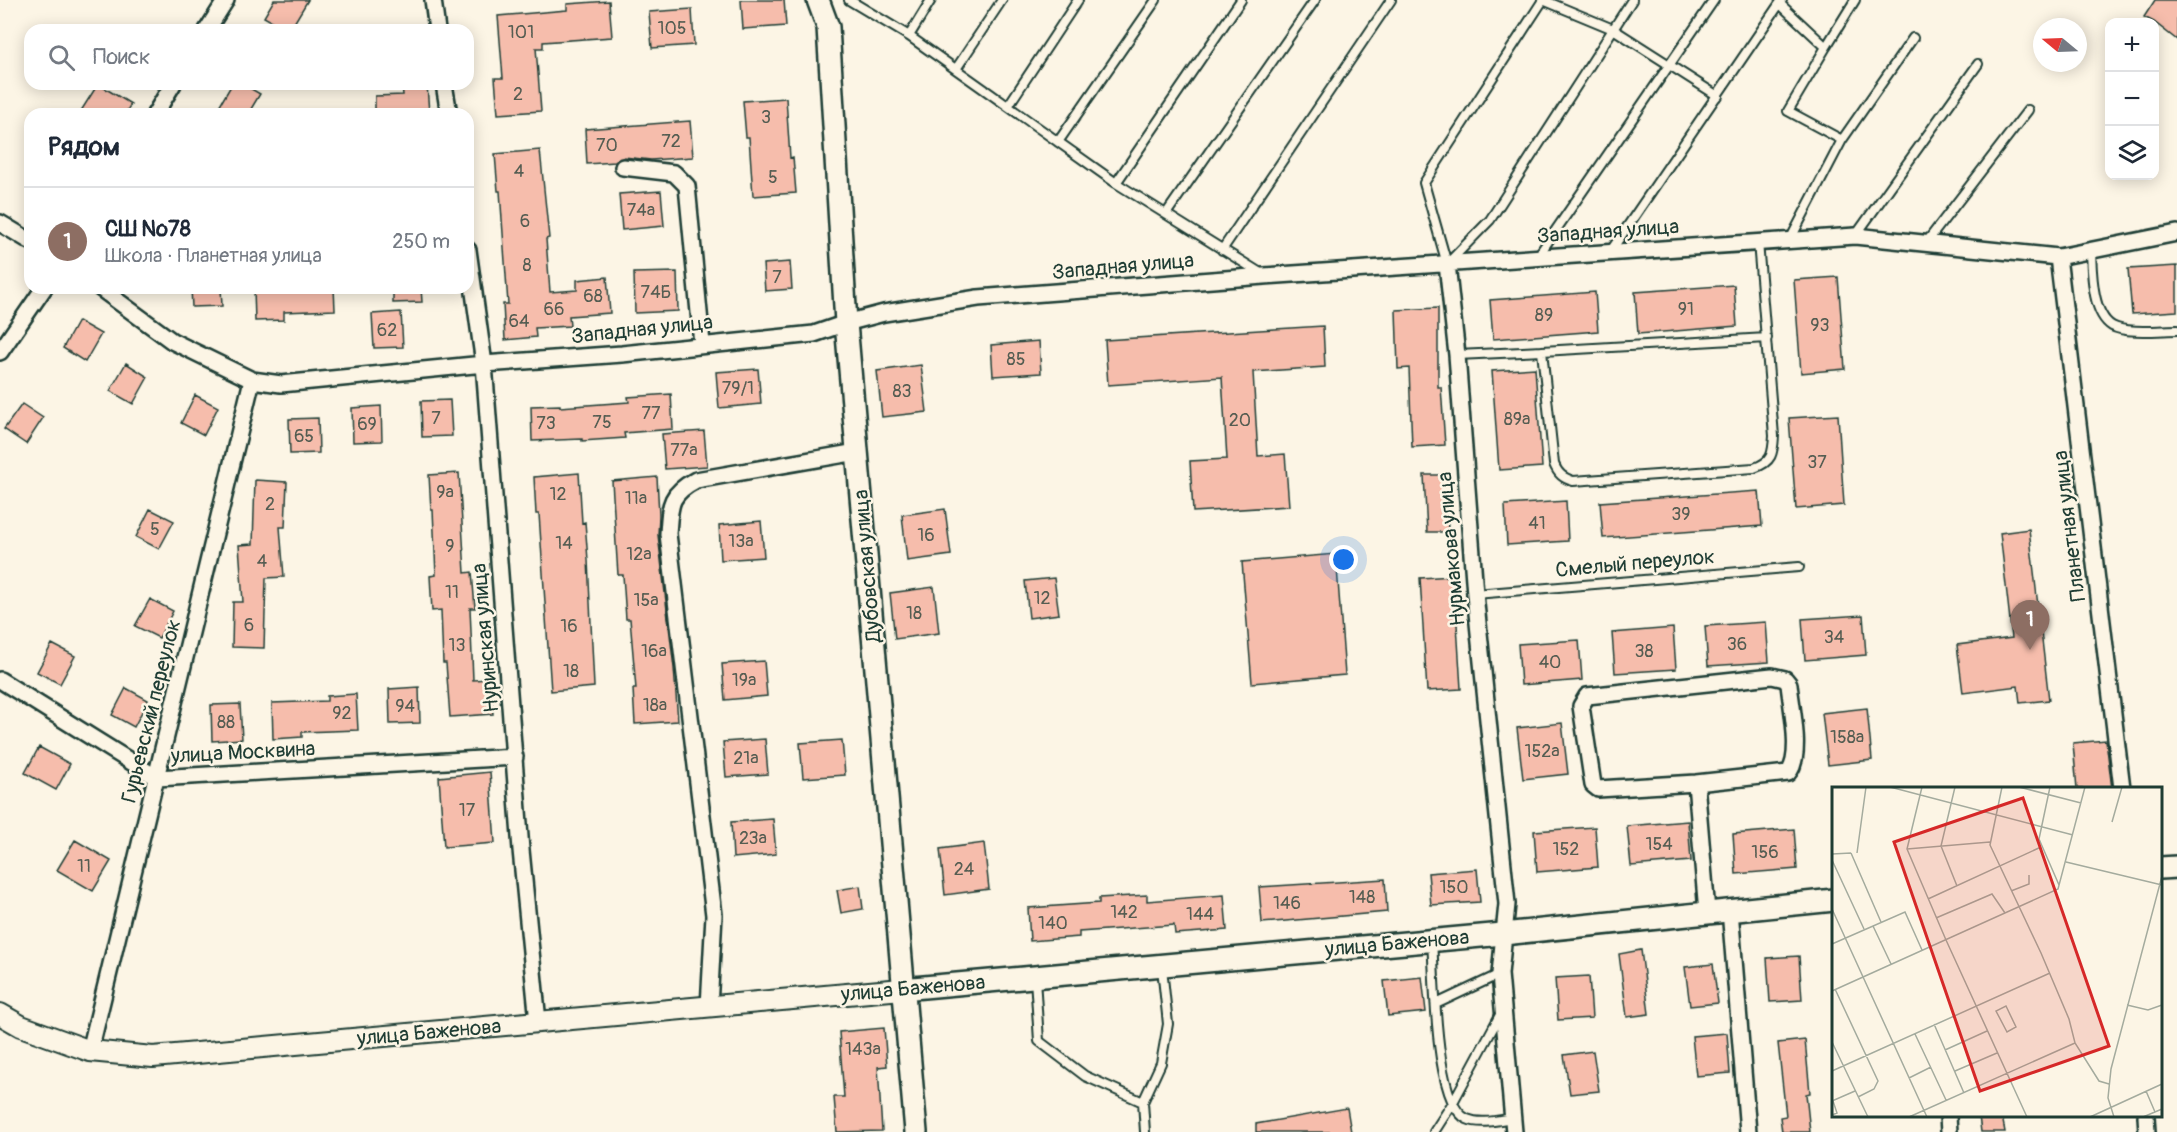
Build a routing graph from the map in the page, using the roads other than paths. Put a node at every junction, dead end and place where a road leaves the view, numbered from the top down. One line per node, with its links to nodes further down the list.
1 (226, 0): 17 (street)
2 (433, 0): 18 (street)
3 (818, 0): 55 (main road, Дубовская улица)
4 (849, 0): 20 (lane)
5 (931, 0): 20 (lane)
6 (1002, 0): 25 (lane)
7 (1078, 0): 29 (lane)
8 (1156, 0): 34 (lane)
9 (1241, 0): 36 (lane)
10 (1315, 0): 37 (lane)
11 (1391, 0): 45 (lane)
12 (1543, 0): 19 (lane); 50 (lane, Нурмакова улица)
13 (1632, 0): 19 (lane)
14 (1714, 0): 24 (lane)
15 (1855, 0): 22 (lane)
16 (1781, 2): 22 (lane); 28 (lane)
17 (211, 24)
18 (436, 24)
19 (1613, 29): 24 (lane); 50 (lane)
20 (909, 36): 25 (lane)
21 (1913, 38): 33 (lane)
22 (1826, 47): 33 (lane)
23 (1978, 64): 40 (lane)
24 (1669, 65): 28 (lane); 48 (lane)
25 (956, 69): 29 (lane)
26 (169, 90): 30 (street)
27 (445, 90): 31 (street)
28 (1718, 96): 46 (lane)
29 (1008, 106): 34 (lane)
30 (158, 108)
31 (448, 108)
32 (2028, 110): 44 (lane)
33 (1842, 140): 42 (lane)
34 (1058, 142): 36 (lane)
35 (623, 167): 58 (street)
36 (1116, 183): 37 (lane)
37 (1166, 214): 45 (lane)
38 (0, 223): 41 (street)
39 (2177, 233): 47 (street, Западная улица)
40 (1855, 236): 42 (street, Западная улица); 44 (street, Западная улица)
41 (24, 237)
42 (1789, 240): 43 (street, Западная улица)
43 (1758, 242): 46 (street, Западная улица); 57 (lane)
44 (1925, 244): 49 (street, Западная улица)
45 (1222, 250): 51 (lane)
46 (1610, 252): 48 (street, Западная улица)
47 (2091, 252): 49 (street, Западная улица); 56 (lane)
48 (1538, 257): 50 (street, Западная улица)
49 (2058, 258): 71 (street, Планетная улица)
50 (1447, 264): 51 (street, Западная улица); 61 (street, Нурмакова улица)
51 (1264, 276): 55 (street, Западная улица)
52 (474, 292): 62 (street, Нуринская улица)
53 (40, 294): 60 (street)
54 (108, 294): 63 (street, Западная улица)
55 (846, 323): 58 (street, Западная улица); 64 (main road, Дубовская улица)
56 (2177, 330)
57 (1767, 338): 59 (lane); 59 (lane)
58 (702, 344): 62 (street, Западная улица)
59 (1542, 351): 61 (lane)
60 (0, 352)
61 (1457, 355): 66 (street, Нурмакова улица)
62 (484, 363): 63 (street, Западная улица); 68 (street, Нуринская улица)
63 (252, 380): 69 (street, Гурьевский переулок)
64 (857, 452): 82 (main road, Дубовская улица); 84 (street)
65 (1798, 567): 66 (lane, Смелый переулок)
66 (1475, 594): 77 (street, Нурмакова улица)
67 (0, 680): 69 (street, улица Москвина)
68 (515, 757): 69 (street, улица Москвина); 87 (street, Нуринская улица)
69 (157, 778): 88 (street, Гурьевский переулок)
70 (1696, 783): 70 (street); 76 (street)
71 (2122, 787)
72 (2177, 867): 73 (main road)
73 (2162, 868)
74 (1832, 900): 75 (main road, улица Баженова)
75 (1730, 910): 76 (main road, улица Баженова); 97 (street)
76 (1707, 912): 77 (main road, улица Баженова)
77 (1503, 934): 78 (main road, улица Баженова); 80 (street, Нурмакова улица)
78 (1432, 940): 79 (main road, улица Баженова); 83 (lane)
79 (1161, 965): 81 (main road, улица Баженова); 89 (lane)
80 (1500, 974): 83 (lane); 85 (street, Нурмакова улица)
81 (1035, 977): 82 (main road, улица Баженова); 89 (lane)
82 (902, 990): 84 (street, улица Баженова); 94 (main road, Дубовская улица)
83 (1436, 1004): 90 (lane)
84 (709, 1007): 87 (street, улица Баженова)
85 (1503, 1011): 90 (lane); 93 (street, Нурмакова улица)
86 (0, 1014): 88 (street, улица Баженова)
87 (538, 1022): 88 (street, улица Баженова)
88 (90, 1051)
89 (1143, 1102): 95 (lane)
90 (1452, 1104): 93 (lane); 96 (lane)
91 (1948, 1117): 98 (street)
92 (2146, 1117): 99 (street)
93 (1514, 1125)
94 (916, 1132)
95 (1145, 1132)
96 (1434, 1132)
97 (1748, 1132)
98 (1949, 1132)
99 (2147, 1132)

